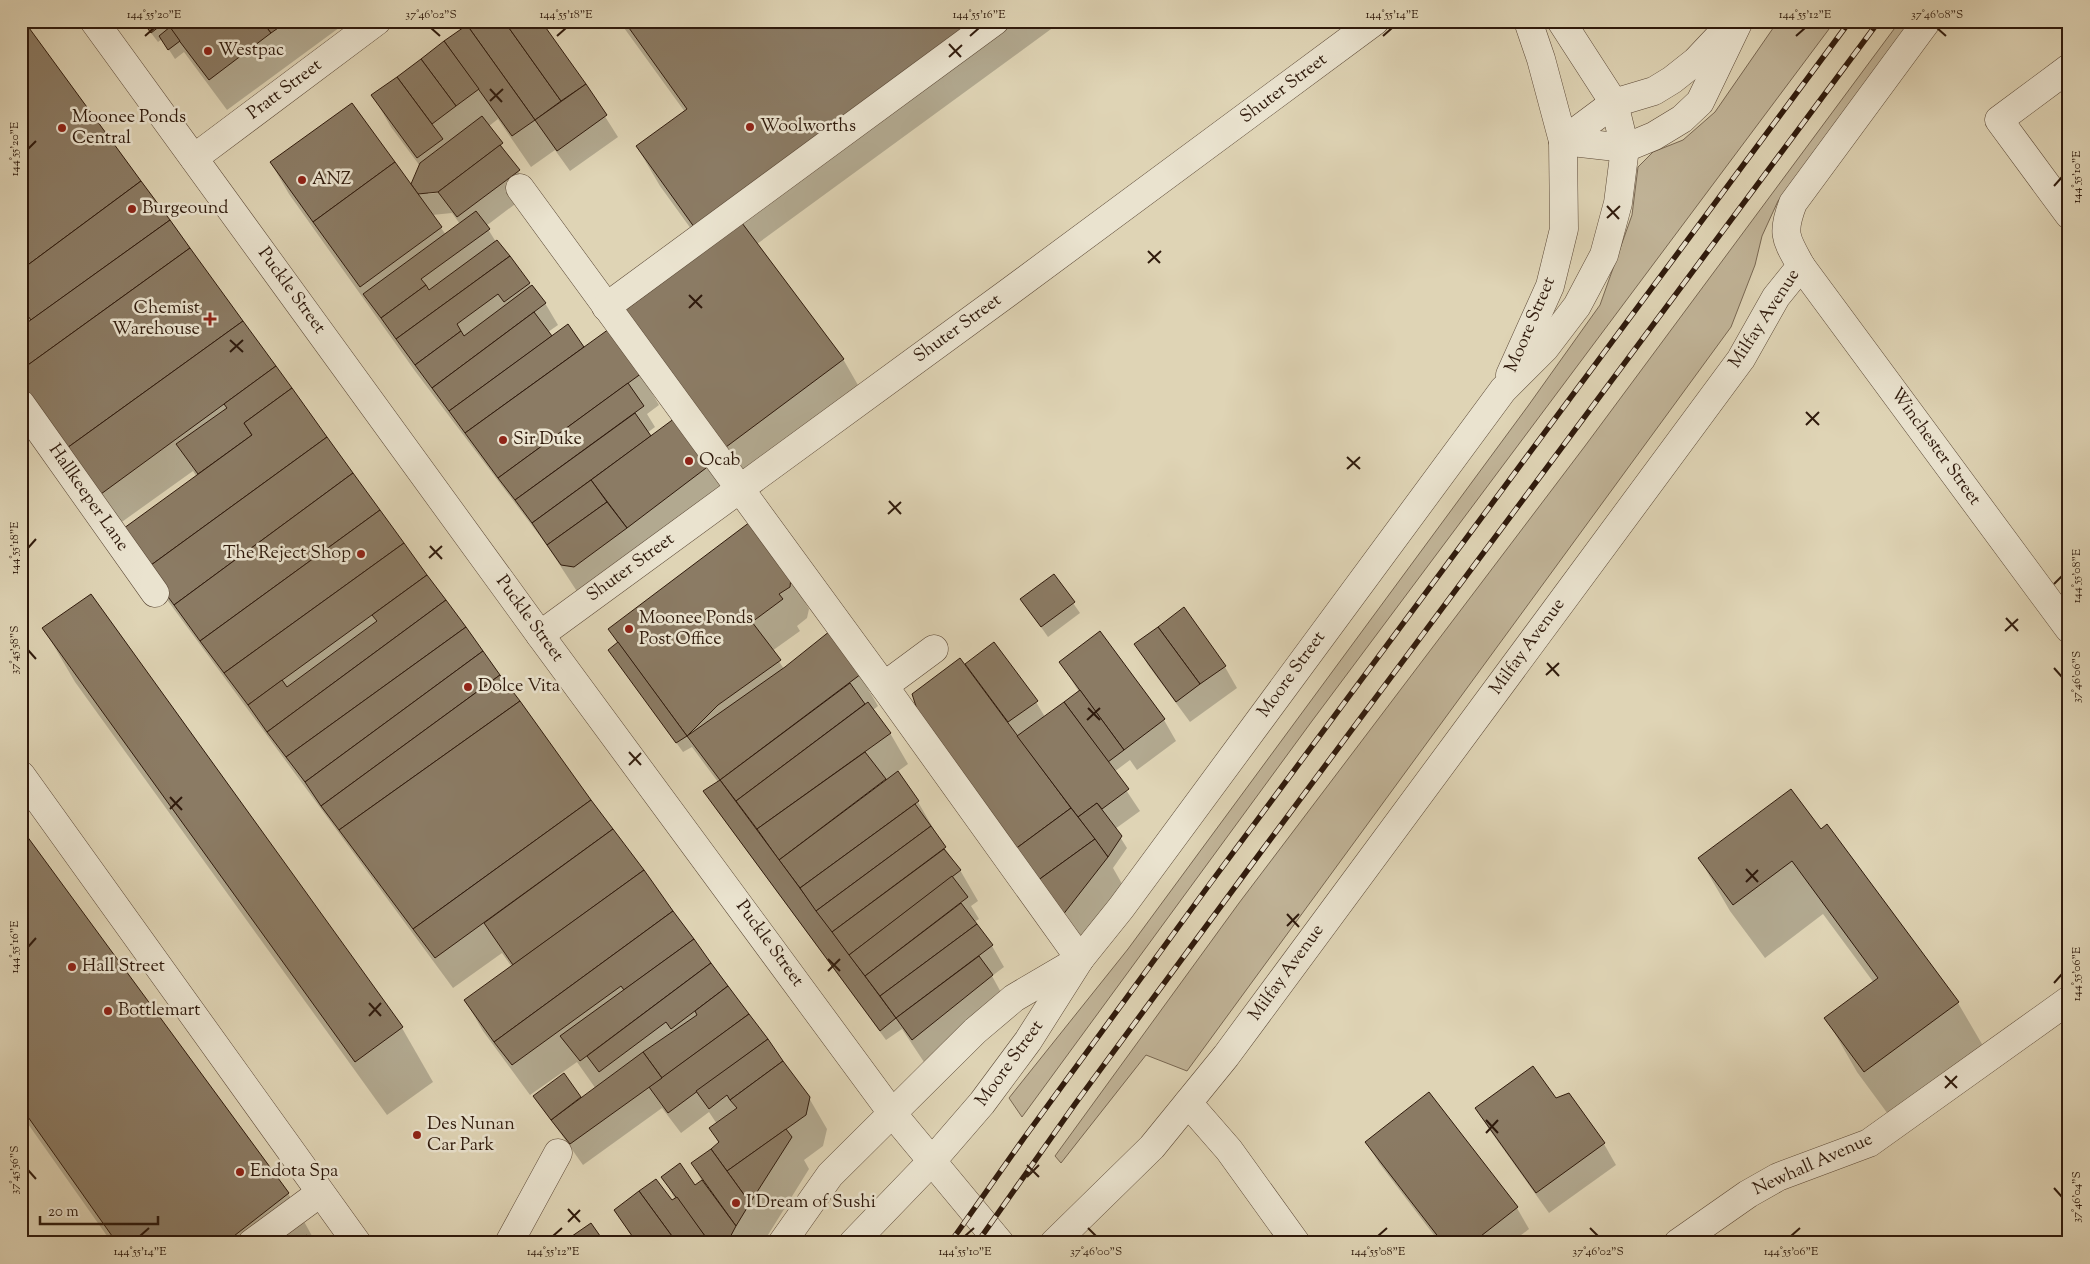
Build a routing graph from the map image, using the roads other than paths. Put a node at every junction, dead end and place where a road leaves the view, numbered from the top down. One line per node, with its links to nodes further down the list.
1 (94, 21): 14 (street, Puckle Street)
2 (377, 21): 14 (street, Pratt Street)
3 (995, 21): 18 (street)
4 (1375, 21): 21 (street, Shuter Street)
5 (1528, 21): 12 (street, Moore Street)
6 (1561, 21): 11 (street, Moore Street)
7 (1734, 21): 11 (street)
8 (1739, 21): 13 (street)
9 (1927, 21): 17 (street, Milfay Avenue)
10 (2069, 68): 16 (street)
11 (1614, 103): 12 (street); 13 (street, Moore Street)
12 (1563, 140): 13 (street); 19 (street, Moore Street)
13 (1625, 148): 19 (street, Moore Street)
14 (194, 158): 24 (street, Puckle Street)
15 (520, 188): 18 (street)
16 (2069, 216)
17 (1801, 266): 23 (street, Winchester Street); 30 (street, Milfay Avenue)
18 (606, 307): 21 (street)
19 (1503, 390): 28 (street, Moore Street)
20 (21, 404): 22 (street, Hallkeeper Lane)
21 (739, 490): 24 (street, Shuter Street); 26 (street)
22 (155, 593)
23 (2069, 629)
24 (540, 635): 31 (street, Puckle Street)
25 (934, 649): 26 (street)
26 (884, 686): 28 (street)
27 (21, 775): 34 (street)
28 (1080, 960): 31 (street, Moore Street); 33 (street, Moore Street)
29 (2069, 1000): 43 (street, Newhall Avenue)
30 (1188, 1103): 41 (street, Milfay Avenue); 42 (street)
31 (892, 1113): 33 (street, Puckle Street); 38 (street, Moore Street)
32 (558, 1153): 37 (street)
33 (932, 1162): 39 (street, Moore Street); 40 (street, Puckle Street)
34 (320, 1193): 35 (street); 36 (street)
35 (252, 1243)
36 (357, 1243)
37 (509, 1243)
38 (782, 1243)
39 (853, 1243)
40 (1000, 1243)
41 (1054, 1243)
42 (1296, 1243)
43 (1678, 1243)

